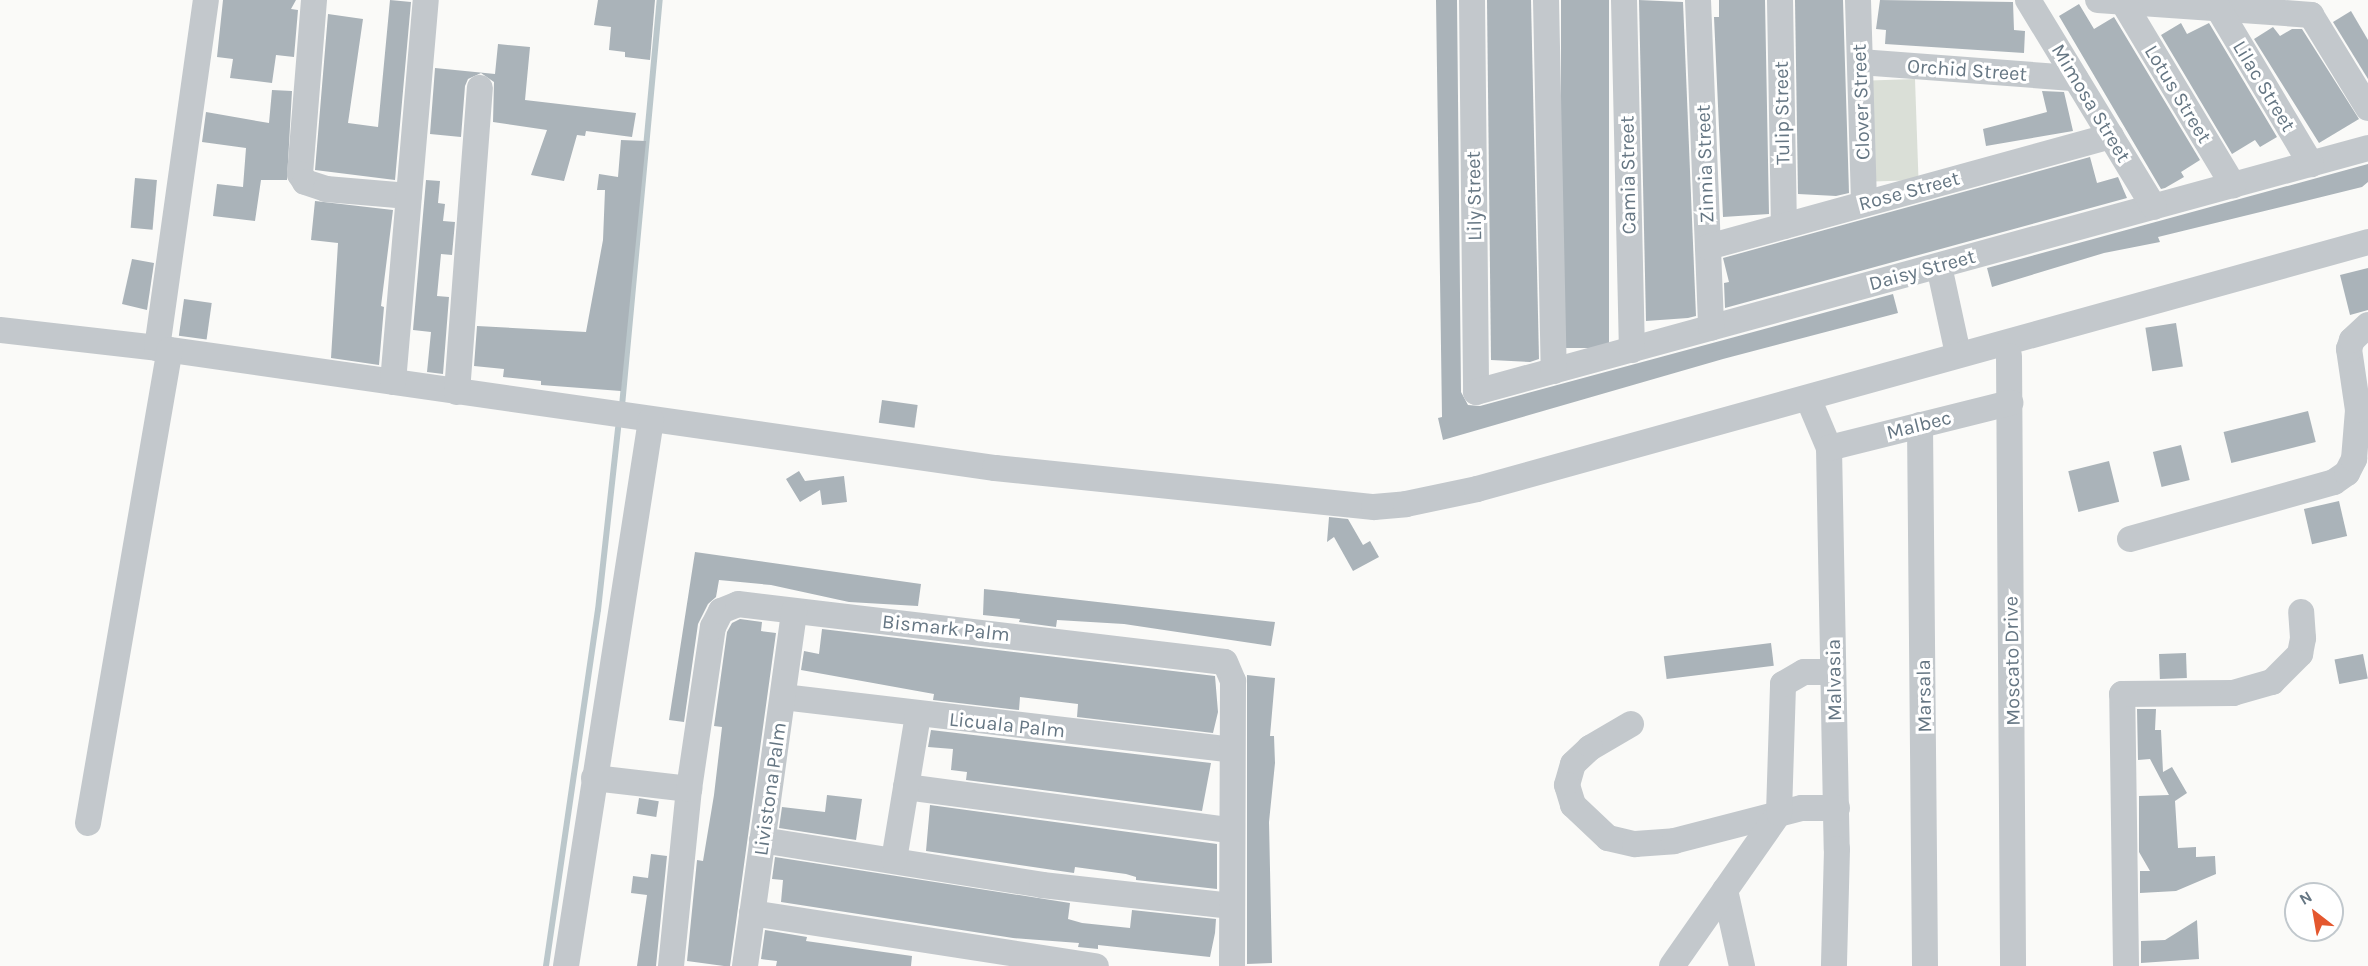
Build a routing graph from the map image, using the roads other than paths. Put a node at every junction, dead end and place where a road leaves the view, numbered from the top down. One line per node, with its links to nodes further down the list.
1 (206, 0): 32 (street)
2 (314, 0): 22 (street)
3 (426, 0): 22 (street)
4 (1472, 0): 39 (street, Lily Street)
5 (1546, 0): 36 (street)
6 (1623, 0): 33 (street, Camia Street)
7 (1698, 0): 27 (street, Zinnia Street)
8 (1780, 0): 25 (street, Tulip Street)
9 (1858, 0): 14 (street, Clover Street)
10 (2028, 0): 15 (street, Mimosa Street)
11 (2098, 0): 12 (street, Lilac Street)
12 (2123, 2): 13 (street, Lilac Street); 21 (street, Lotus Street)
13 (2218, 8): 17 (street, Lilac Street); 20 (street, Lilac Street)
14 (1860, 62): 15 (street, Orchid Street); 23 (street, Clover Street)
15 (2075, 78): 18 (street, Mimosa Street)
16 (480, 88): 38 (street)
17 (2368, 108)
18 (2111, 136): 23 (street, Rose Street); 24 (street, Mimosa Street)
19 (2368, 148): 20 (street, Daisy Street)
20 (2311, 164): 21 (street, Daisy Street)
21 (2233, 185): 24 (street, Daisy Street)
22 (409, 196): 37 (street)
23 (1864, 203): 25 (street, Rose Street)
24 (2154, 207): 28 (street, Daisy Street)
25 (1784, 226): 27 (street, Rose Street)
26 (2368, 242): 34 (street)
27 (1708, 247): 30 (street, Zinnia Street)
28 (1939, 266): 30 (street, Daisy Street); 34 (street)
29 (2368, 325): 45 (street)
30 (1711, 328): 33 (street, Daisy Street)
31 (0, 330): 32 (street)
32 (163, 349): 37 (street); 58 (street)
33 (1632, 350): 36 (street, Daisy Street)
34 (1958, 354): 40 (street)
35 (2009, 356): 41 (street, Moscato Drive)
36 (1554, 371): 39 (street, Daisy Street)
37 (393, 382): 38 (street)
38 (457, 392): 42 (street)
39 (1476, 392)
40 (1808, 398): 42 (street); 44 (street, Malvasia)
41 (2010, 403): 43 (street, Malbec); 74 (street, Moscato Drive)
42 (651, 420): 53 (street)
43 (1920, 425): 44 (street, Malbec); 73 (street, Marsala)
44 (1829, 448): 48 (street, Malvasia)
45 (2130, 539)
46 (794, 611): 49 (street, Livistona Palm); 52 (street, Bismark Palm); 55 (street, Bismark Palm)
47 (2301, 612): 75 (street)
48 (1833, 672): 56 (street, Malvasia); 57 (street)
49 (783, 698): 50 (street, Licuala Palm); 60 (street, Livistona Palm)
50 (918, 715): 52 (street, Licuala Palm); 54 (street)
51 (1631, 724): 57 (street)
52 (1231, 750): 59 (street, Bismark Palm)
53 (594, 778): 55 (street); 65 (street)
54 (906, 787): 59 (street); 61 (street)
55 (688, 789): 66 (street, Bismark Palm)
56 (1837, 808): 57 (street); 72 (street, Malvasia)
57 (1779, 813): 62 (street)
58 (88, 823)
59 (1229, 830): 63 (street, Bismark Palm)
60 (762, 840): 61 (street); 64 (street, Livistona Palm)
61 (894, 860): 63 (street)
62 (1725, 890): 70 (street); 71 (street)
63 (1232, 906): 69 (street, Bismark Palm)
64 (752, 913): 67 (street, Livistona Palm); 68 (street)
65 (566, 966)
66 (671, 966)
67 (745, 966)
68 (1096, 966)
69 (1232, 966)
70 (1672, 966)
71 (1742, 966)
72 (1834, 966)
73 (1925, 966)
74 (2013, 966)
75 (2126, 966)

